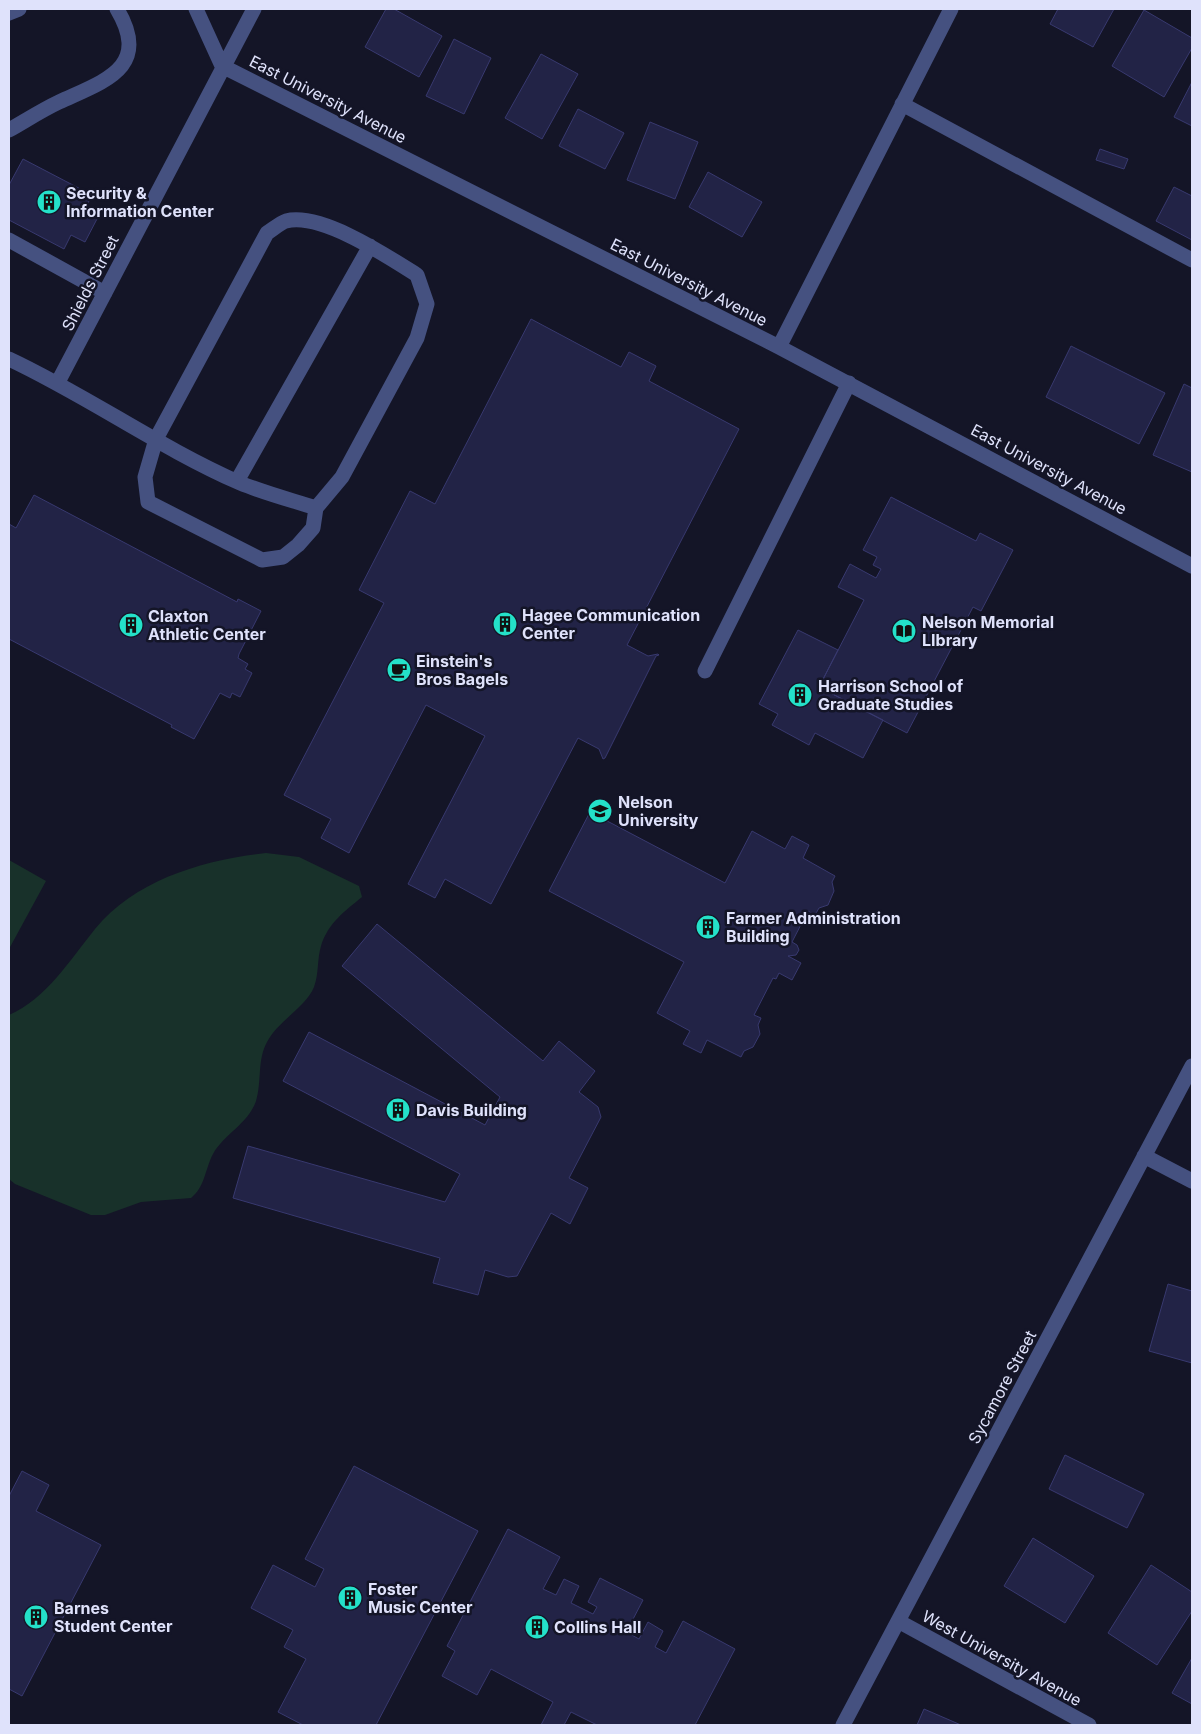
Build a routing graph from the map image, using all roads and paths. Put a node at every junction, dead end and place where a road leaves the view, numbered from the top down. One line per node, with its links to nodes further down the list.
1 (19, 9): 6 (street)
2 (116, 9): 9 (street)
3 (196, 9): 7 (street, East University Avenue)
4 (254, 9): 7 (street, Shields Street)
5 (950, 9): 8 (street)
6 (9, 13)
7 (222, 66): 13 (street, Shields Street); 14 (street, East University Avenue)
8 (902, 104): 12 (street); 14 (street)
9 (9, 130)
10 (9, 240): 13 (street)
11 (370, 246): 18 (street); 19 (street); 20 (street)
12 (1192, 260)
13 (105, 293): 16 (street, Shields Street)
14 (779, 347): 17 (street, East University Avenue)
15 (9, 359): 16 (street)
16 (58, 382): 18 (street)
17 (849, 383): 21 (street, East University Avenue); 22 (street)
18 (156, 439): 19 (street); 20 (street)
19 (237, 481): 20 (street)
20 (316, 508)
21 (1192, 566)
22 (705, 672)
23 (1192, 1066): 24 (street, Sycamore Street)
24 (1144, 1156): 25 (street); 26 (street, Sycamore Street)
25 (1192, 1182)
26 (898, 1621): 27 (street, Sycamore Street); 28 (street, West University Avenue)
27 (843, 1725)
28 (1089, 1725)

